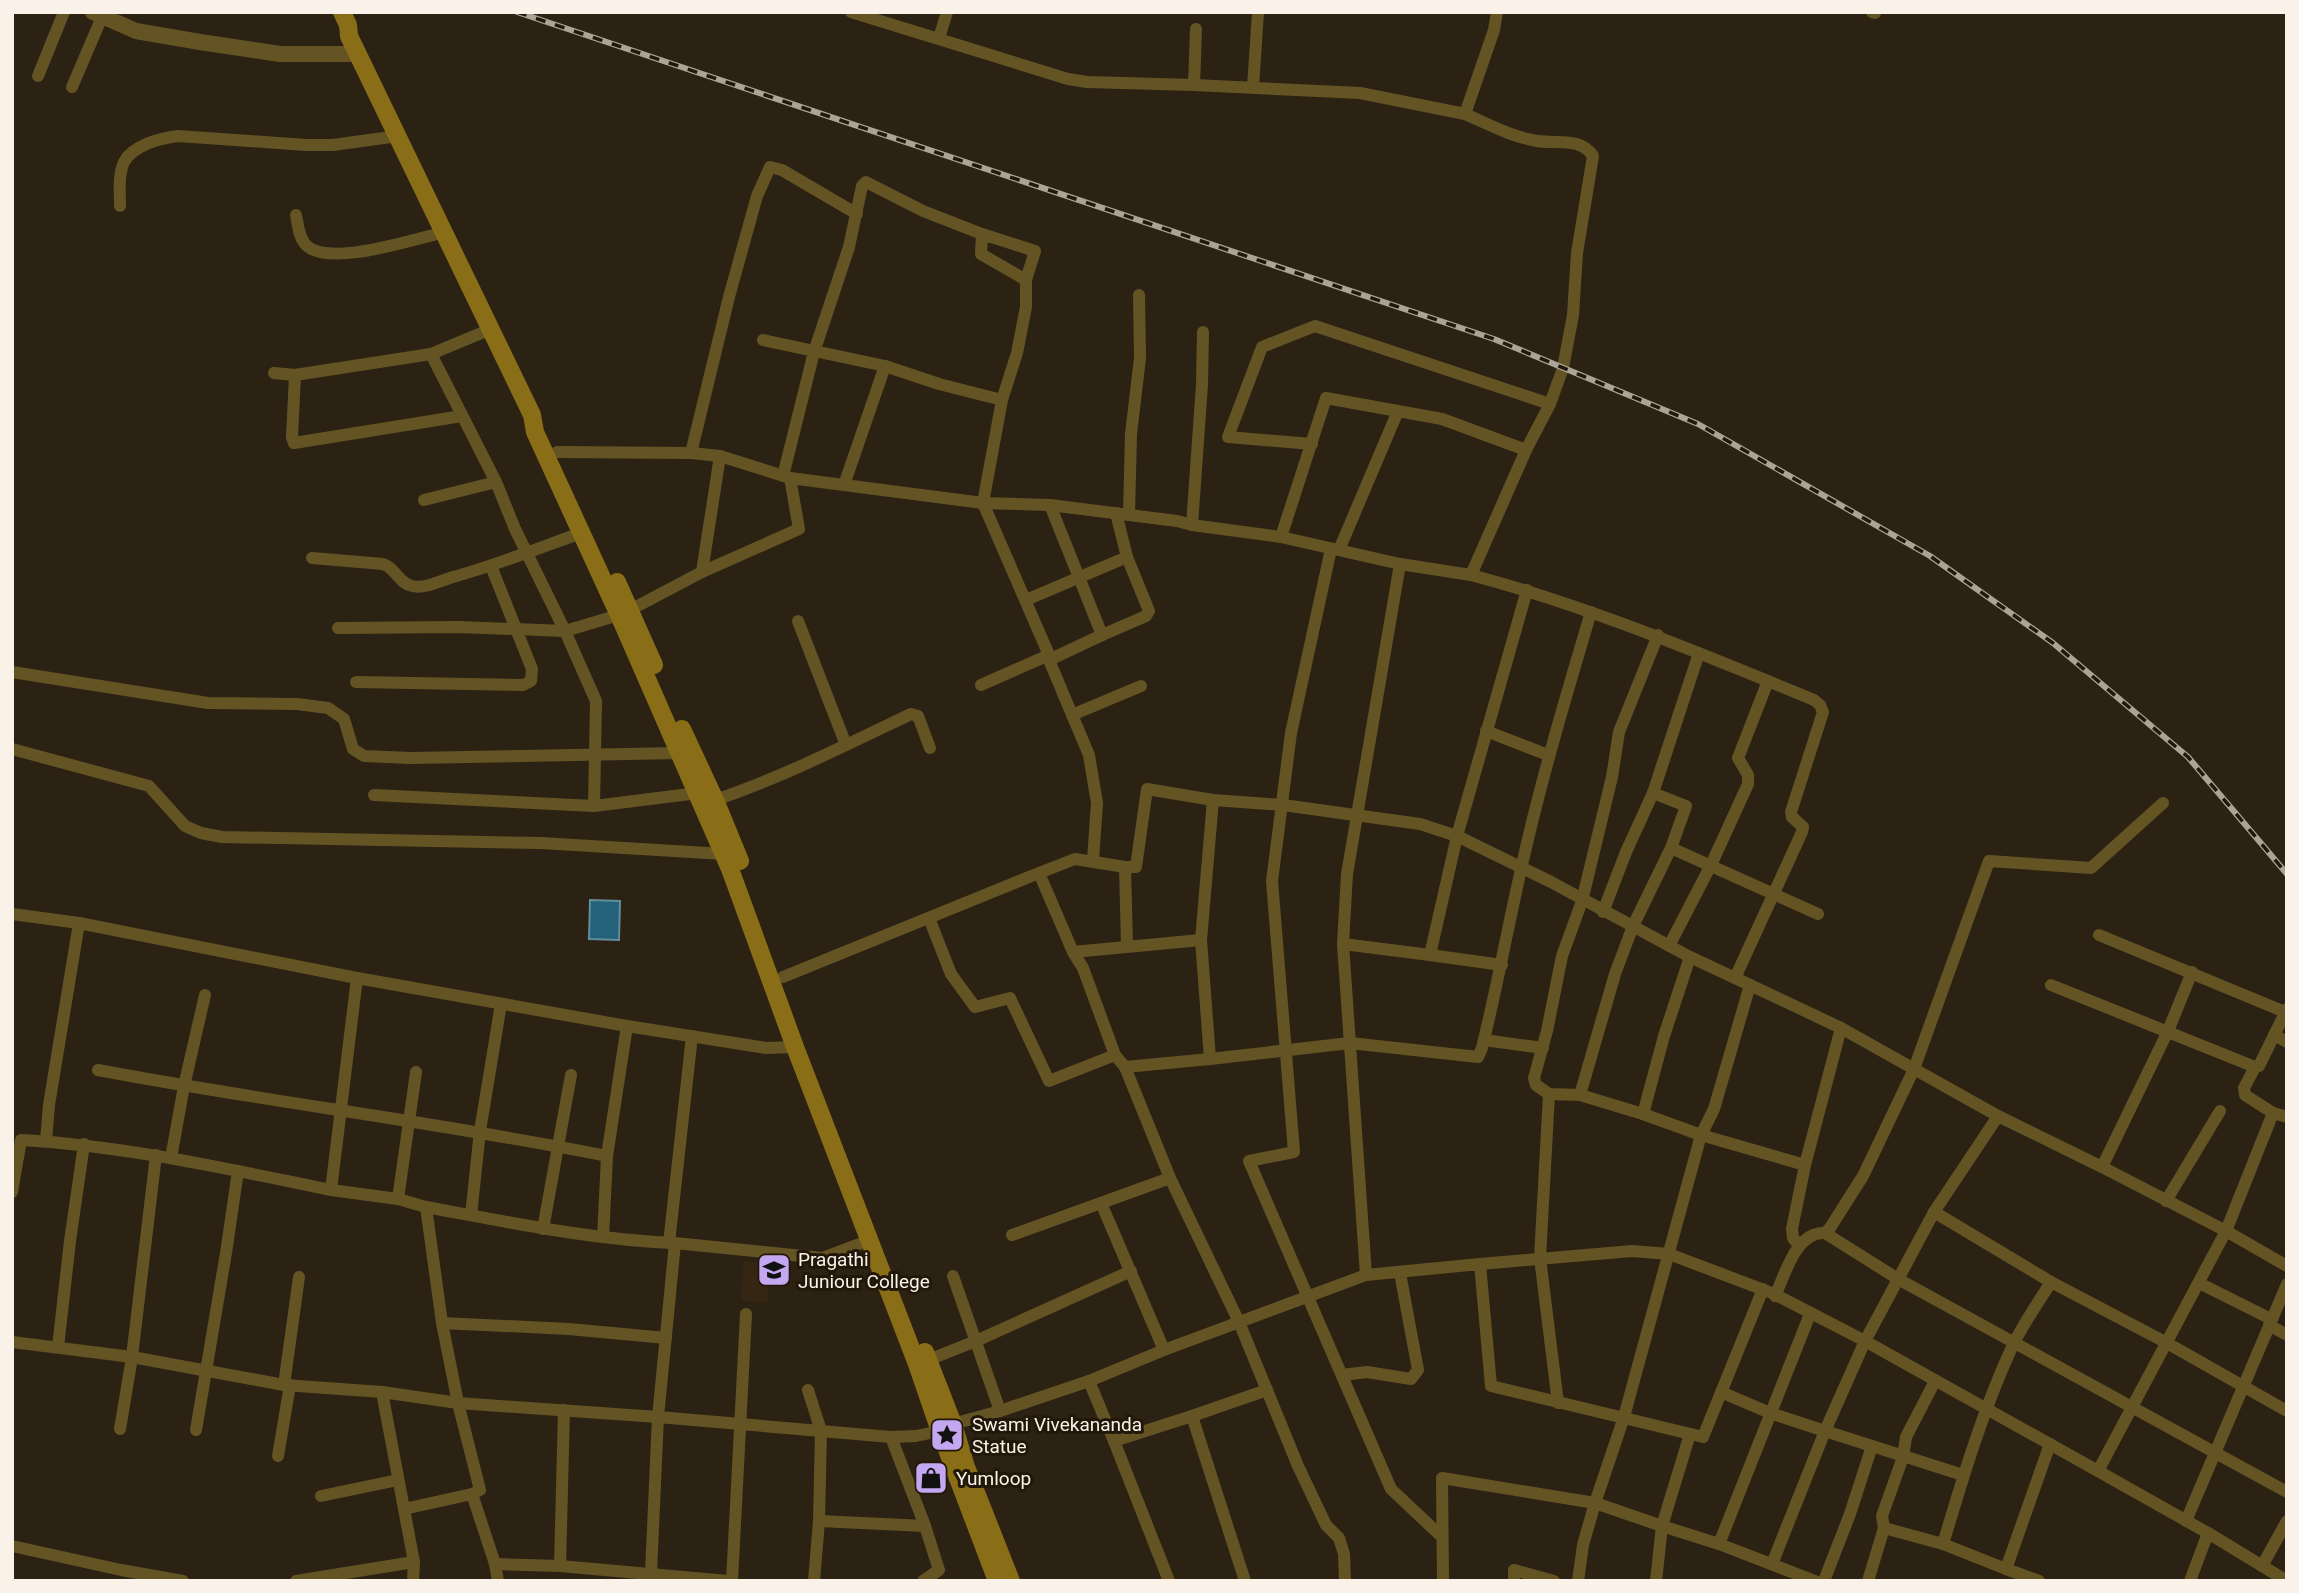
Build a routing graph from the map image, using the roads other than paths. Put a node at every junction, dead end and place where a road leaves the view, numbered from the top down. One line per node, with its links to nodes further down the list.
1 (64, 12): 14 (street)
2 (332, 12): 11 (main road)
3 (342, 12): 11 (main road)
4 (851, 12): 9 (street)
5 (947, 12): 12 (street)
6 (1258, 12): 17 (street)
7 (1497, 12): 18 (street)
8 (97, 15): 13 (street); 16 (street)
9 (871, 15): 12 (street)
10 (1196, 29): 15 (street)
11 (349, 36): 13 (main road)
12 (939, 38): 15 (street)
13 (358, 54): 19 (main road)
14 (38, 76)
15 (1194, 85): 17 (street)
16 (72, 87)
17 (1253, 88): 18 (street)
18 (1465, 114): 36 (street)
19 (398, 136): 20 (street); 23 (main road)
20 (120, 206)
21 (856, 214): 24 (street); 30 (street); 43 (street)
22 (296, 215): 23 (street)
23 (444, 232): 27 (main road)
24 (982, 234): 25 (street); 25 (street)
25 (1026, 280): 35 (street)
26 (1139, 295): 51 (street)
27 (491, 330): 31 (street); 38 (main road)
28 (1203, 332): 52 (street)
29 (763, 341): 30 (street)
30 (814, 352): 32 (street); 45 (street)
31 (431, 354): 34 (street); 39 (street)
32 (885, 366): 35 (street); 47 (street)
33 (274, 373): 34 (street)
34 (295, 374): 39 (street)
35 (1002, 400): 49 (street)
36 (1550, 404): 40 (street); 41 (street)
37 (1398, 411): 40 (street); 41 (street); 55 (street)
38 (532, 415): 42 (main road); 53 (main road)
39 (462, 416): 46 (street)
40 (1312, 444): 54 (street)
41 (1526, 450): 62 (street)
42 (557, 452): 43 (street); 67 (main road)
43 (691, 453): 44 (street)
44 (720, 456): 45 (street); 61 (street)
45 (787, 477): 47 (street); 61 (street)
46 (496, 482): 48 (street); 56 (street)
47 (844, 485): 49 (street)
48 (424, 500)
49 (983, 503): 50 (street); 65 (street)
50 (1051, 505): 51 (street); 63 (street)
51 (1123, 514): 52 (street); 57 (street)
52 (1192, 525): 54 (street)
53 (581, 533): 56 (street); 67 (main road)
54 (1281, 537): 55 (street)
55 (1335, 550): 59 (street); 95 (street)
56 (527, 552): 60 (street); 71 (street)
57 (1127, 557): 63 (street); 72 (street)
58 (312, 558): 60 (street)
59 (1400, 564): 62 (street); 96 (street)
60 (491, 566): 70 (street)
61 (702, 572): 67 (street)
62 (1471, 575): 64 (street)
63 (1079, 577): 65 (street); 72 (street)
64 (1527, 590): 66 (street); 81 (street)
65 (1026, 600): 78 (street)
66 (1591, 612): 73 (street); 87 (street)
67 (625, 613): 71 (street); 85 (main road); 91 (main road)
68 (799, 621): 82 (street)
69 (338, 628): 70 (street)
70 (517, 629): 71 (street); 77 (street)
71 (565, 631): 86 (street)
72 (1102, 635): 80 (street)
73 (1658, 635): 74 (street); 106 (street)
74 (1699, 653): 76 (street); 89 (street)
75 (12, 672): 86 (street)
76 (1768, 681): 101 (street); 105 (street)
77 (356, 682)
78 (981, 685)
79 (1141, 686): 80 (street)
80 (1072, 715): 100 (street)
81 (1486, 731): 87 (street); 97 (street)
82 (846, 745): 83 (street); 91 (street)
83 (930, 748)
84 (12, 749): 99 (street)
85 (680, 753): 86 (street); 88 (main road)
86 (596, 754): 94 (street)
87 (1548, 755): 103 (street)
88 (698, 793): 94 (street); 99 (main road)
89 (1653, 793): 98 (street); 107 (street)
90 (374, 795): 94 (street)
91 (715, 800): 123 (main road)
92 (1213, 800): 95 (street); 102 (street); 114 (street)
93 (2163, 803): 144 (street)
94 (594, 806)
95 (1283, 806): 96 (street); 141 (street)
96 (1356, 816): 97 (street); 115 (street)
97 (1457, 836): 103 (street); 119 (street)
98 (1671, 848): 101 (street); 112 (street)
99 (724, 854): 139 (main road)
100 (1093, 860): 102 (street); 104 (street)
101 (1711, 866): 105 (street); 117 (street)
102 (1125, 867): 116 (street)
103 (1521, 867): 106 (street); 121 (street)
104 (1039, 873): 110 (street); 118 (street)
105 (1774, 894): 109 (street); 125 (street)
106 (1582, 901): 107 (street); 140 (street)
107 (1603, 912): 112 (street)
108 (12, 914): 111 (street)
109 (1818, 914)
110 (929, 918): 123 (street); 142 (street)
111 (79, 923): 124 (street); 163 (street)
112 (1633, 926): 117 (street); 152 (street)
113 (2099, 934): 122 (street)
114 (1201, 940): 116 (street); 143 (street)
115 (1343, 944): 119 (street); 138 (street)
116 (1127, 946): 118 (street)
117 (1669, 946): 120 (street)
118 (1073, 952): 142 (street)
119 (1430, 955): 121 (street)
120 (1690, 957): 125 (street); 156 (street)
121 (1502, 965): 136 (street)
122 (2192, 972): 130 (street); 133 (street)
123 (783, 976): 219 (main road)
124 (357, 978): 129 (street); 153 (street)
125 (1735, 978): 126 (street)
126 (1750, 985): 132 (street); 161 (street)
127 (2051, 985): 133 (street)
128 (205, 995): 150 (street)
129 (501, 1003): 131 (street); 160 (street)
130 (2286, 1011): 134 (street)
131 (627, 1026): 135 (street); 167 (street)
132 (1841, 1028): 144 (street); 169 (street)
133 (2168, 1031): 146 (street); 170 (street)
134 (2274, 1035): 137 (street); 146 (street)
135 (692, 1036): 139 (street); 188 (street)
136 (1484, 1040): 138 (street); 140 (street)
137 (2287, 1042)
138 (1350, 1043): 141 (street); 195 (street)
139 (794, 1047): 186 (main road)
140 (1542, 1048): 151 (street)
141 (1286, 1049): 143 (street); 203 (street)
142 (1115, 1055): 145 (street)
143 (1210, 1059): 145 (street)
144 (1905, 1064): 157 (street); 183 (street)
145 (1125, 1067): 172 (street)
146 (2255, 1068): 155 (street)
147 (98, 1070): 150 (street)
148 (416, 1072): 159 (street)
149 (570, 1075): 165 (street)
150 (184, 1086): 153 (street); 168 (street)
151 (1549, 1094): 152 (street); 190 (street)
152 (1580, 1095): 156 (street)
153 (341, 1109): 159 (street); 173 (street)
154 (2220, 1111): 176 (street)
155 (2273, 1113): 158 (street); 182 (street)
156 (1643, 1114): 161 (street)
157 (1998, 1116): 170 (street); 179 (street)
158 (2287, 1117)
159 (408, 1121): 160 (street); 175 (street)
160 (480, 1131): 165 (street); 180 (street)
161 (1701, 1135): 169 (street); 189 (street)
162 (16, 1139): 163 (street); 174 (street)
163 (46, 1141): 164 (street)
164 (84, 1144): 166 (street); 216 (street)
165 (559, 1146): 167 (street); 181 (street)
166 (156, 1155): 168 (street); 218 (street)
167 (607, 1156): 185 (street)
168 (171, 1158): 171 (street)
169 (1805, 1165): 187 (street)
170 (2102, 1167): 176 (street)
171 (238, 1171): 173 (street); 220 (street)
172 (1170, 1178): 177 (street); 206 (street)
173 (331, 1190): 175 (street)
174 (12, 1192)
175 (398, 1199): 178 (street)
176 (2166, 1200): 182 (street)
177 (1101, 1203): 184 (street); 193 (street)
178 (426, 1206): 180 (street); 208 (street)
179 (1934, 1212): 198 (street); 199 (street)
180 (471, 1215): 181 (street)
181 (542, 1229): 185 (street)
182 (2226, 1231): 192 (street); 200 (street)
183 (1825, 1233): 187 (street); 198 (street)
184 (1012, 1235)
185 (603, 1237): 188 (street)
186 (870, 1240): 188 (street); 242 (main road)
187 (1796, 1241): 202 (street)
188 (672, 1243): 210 (street)
189 (1669, 1254): 190 (street); 202 (street); 240 (street)
190 (1540, 1258): 191 (street); 230 (street)
191 (1480, 1264): 194 (street); 230 (street)
192 (2287, 1266)
193 (1132, 1271): 211 (street); 217 (street)
194 (1400, 1273): 195 (street); 221 (street)
195 (1366, 1275): 203 (street)
196 (953, 1276): 211 (street)
197 (299, 1277): 224 (street)
198 (1898, 1279): 213 (street); 215 (street)
199 (2051, 1282): 214 (street); 215 (street)
200 (2199, 1283): 207 (street); 214 (street)
201 (2287, 1284): 207 (street)
202 (1769, 1292): 205 (street); 229 (street)
203 (1308, 1296): 206 (street); 221 (street)
204 (746, 1314): 241 (street)
205 (1810, 1314): 213 (street); 237 (street)
206 (1239, 1322): 217 (street); 227 (street)
207 (2270, 1322): 209 (street); 225 (street)
208 (442, 1323): 210 (street); 231 (street)
209 (2287, 1335)
210 (666, 1338): 239 (street)
211 (976, 1341): 219 (street); 235 (street)
212 (12, 1342): 216 (street)
213 (1865, 1342): 223 (street); 246 (street)
214 (2167, 1343): 225 (street); 233 (street)
215 (2014, 1344): 232 (street); 233 (street)
216 (58, 1348): 218 (street)
217 (1164, 1350): 222 (street)
218 (132, 1357): 220 (street); 243 (street)
219 (928, 1360): 242 (main road)
220 (206, 1371): 224 (street); 244 (street)
221 (1342, 1375): 270 (street)
222 (1089, 1381): 235 (street); 249 (street)
223 (1935, 1381): 232 (street); 254 (street)
224 (287, 1385): 228 (street); 253 (street)
225 (2244, 1387): 236 (street); 252 (street)
226 (808, 1390): 245 (street)
227 (1267, 1390): 238 (street); 294 (street)
228 (382, 1392): 231 (street); 257 (street)
229 (1721, 1392): 237 (street); 247 (street)
230 (1558, 1402): 240 (street)
231 (458, 1403): 234 (street); 259 (street)
232 (1986, 1408): 250 (street); 256 (street)
233 (2132, 1408): 252 (street); 255 (street)
234 (564, 1410): 239 (street); 277 (street)
235 (1000, 1411): 242 (street)
236 (2287, 1411)
237 (1770, 1413): 246 (street); 271 (street)
238 (1192, 1416): 249 (street); 293 (street)
239 (658, 1417): 241 (street); 280 (street)
240 (1623, 1417): 247 (street); 261 (street)
241 (741, 1423): 245 (street); 287 (street)
242 (946, 1428): 248 (street); 290 (main road); 291 (main road)
243 (120, 1429)
244 (196, 1430)
245 (821, 1431): 248 (street); 263 (street)
246 (1825, 1431): 251 (street); 276 (street)
247 (1690, 1434): 267 (street)
248 (891, 1437): 266 (street)
249 (1114, 1441): 292 (street)
250 (2050, 1444): 255 (street); 279 (street)
251 (1872, 1446): 254 (street); 301 (street)
252 (2215, 1454): 258 (street); 264 (street)
253 (278, 1456)
254 (1903, 1457): 256 (street); 268 (street)
255 (2098, 1471): 264 (street)
256 (1963, 1475): 272 (street)
257 (398, 1480): 260 (street); 262 (street)
258 (2287, 1492)
259 (472, 1494): 262 (street); 275 (street)
260 (321, 1496)
261 (1595, 1503): 267 (street); 270 (street); 298 (street)
262 (404, 1509): 274 (street)
263 (819, 1521): 266 (street); 288 (street)
264 (2186, 1521): 269 (street)
265 (2287, 1521): 278 (street)
266 (925, 1526): 289 (street)
267 (1662, 1526): 271 (street); 299 (street)
268 (1884, 1528): 272 (street); 302 (street)
269 (2208, 1533): 278 (street); 304 (street)
270 (1443, 1537): 295 (street)
271 (1719, 1544): 276 (street)
272 (1943, 1544): 279 (street)
273 (12, 1545): 281 (street)
274 (414, 1562): 284 (street); 285 (street)
275 (495, 1564): 277 (street); 286 (street)
276 (1772, 1564): 300 (street)
277 (560, 1566): 282 (street)
278 (2262, 1566): 305 (street)
279 (2006, 1569): 303 (street)
280 (651, 1573): 282 (street); 287 (street)
281 (120, 1575): 283 (street)
282 (618, 1576)
283 (183, 1581)
284 (296, 1581)
285 (413, 1581)
286 (498, 1581)
287 (730, 1581)
288 (814, 1581)
289 (923, 1581)
290 (998, 1581)
291 (1012, 1581)
292 (1169, 1581)
293 (1245, 1581)
294 (1345, 1581)
295 (1443, 1581)
296 (1514, 1581): 297 (street)
297 (1554, 1581)
298 (1578, 1581)
299 (1657, 1581)
300 (1815, 1581)
301 (1824, 1581)
302 (1868, 1581)
303 (2039, 1581)
304 (2190, 1581)
305 (2287, 1581)

